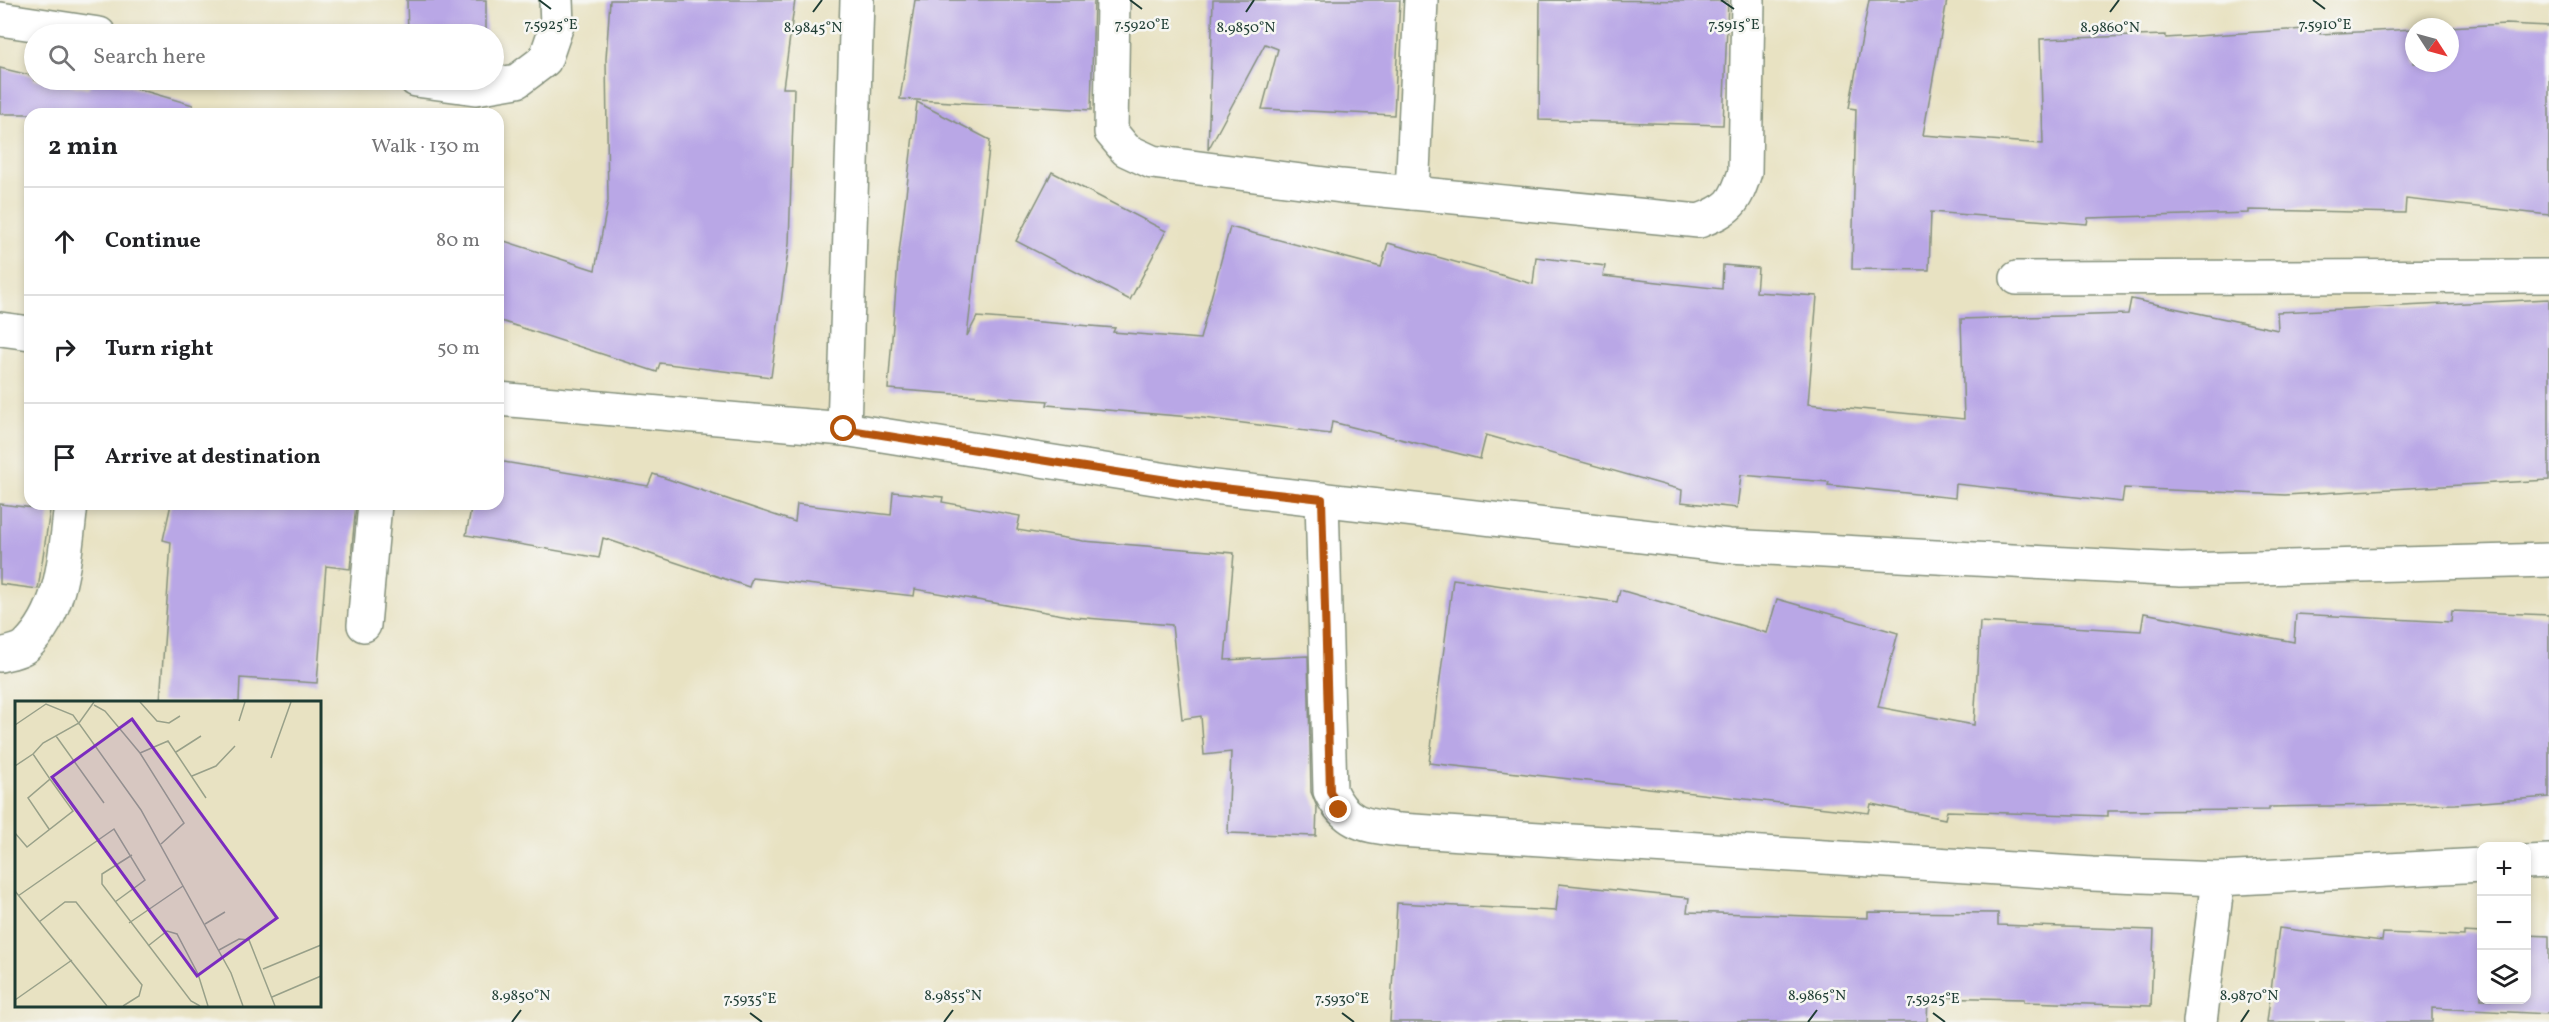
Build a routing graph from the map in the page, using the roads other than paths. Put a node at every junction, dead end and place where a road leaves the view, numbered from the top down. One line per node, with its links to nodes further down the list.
1 (556, 0): 8 (street)
2 (857, 0): 15 (street)
3 (1113, 0): 9 (street)
4 (1421, 0): 9 (street)
5 (1748, 0): 9 (street)
6 (0, 19): 7 (street)
7 (33, 24)
8 (504, 83)
9 (1412, 193)
10 (2549, 276): 11 (street)
11 (2017, 278)
12 (0, 329): 13 (street)
13 (24, 332)
14 (504, 400): 15 (street)
15 (844, 429): 16 (street)
16 (1322, 499): 19 (street); 25 (street)
17 (70, 510): 21 (street)
18 (374, 510): 20 (street)
19 (2549, 560)
20 (364, 625)
21 (0, 655)
22 (2549, 861): 23 (street)
23 (2531, 862)
24 (2477, 865): 25 (street)
25 (2218, 879): 26 (street)
26 (2200, 1022)

